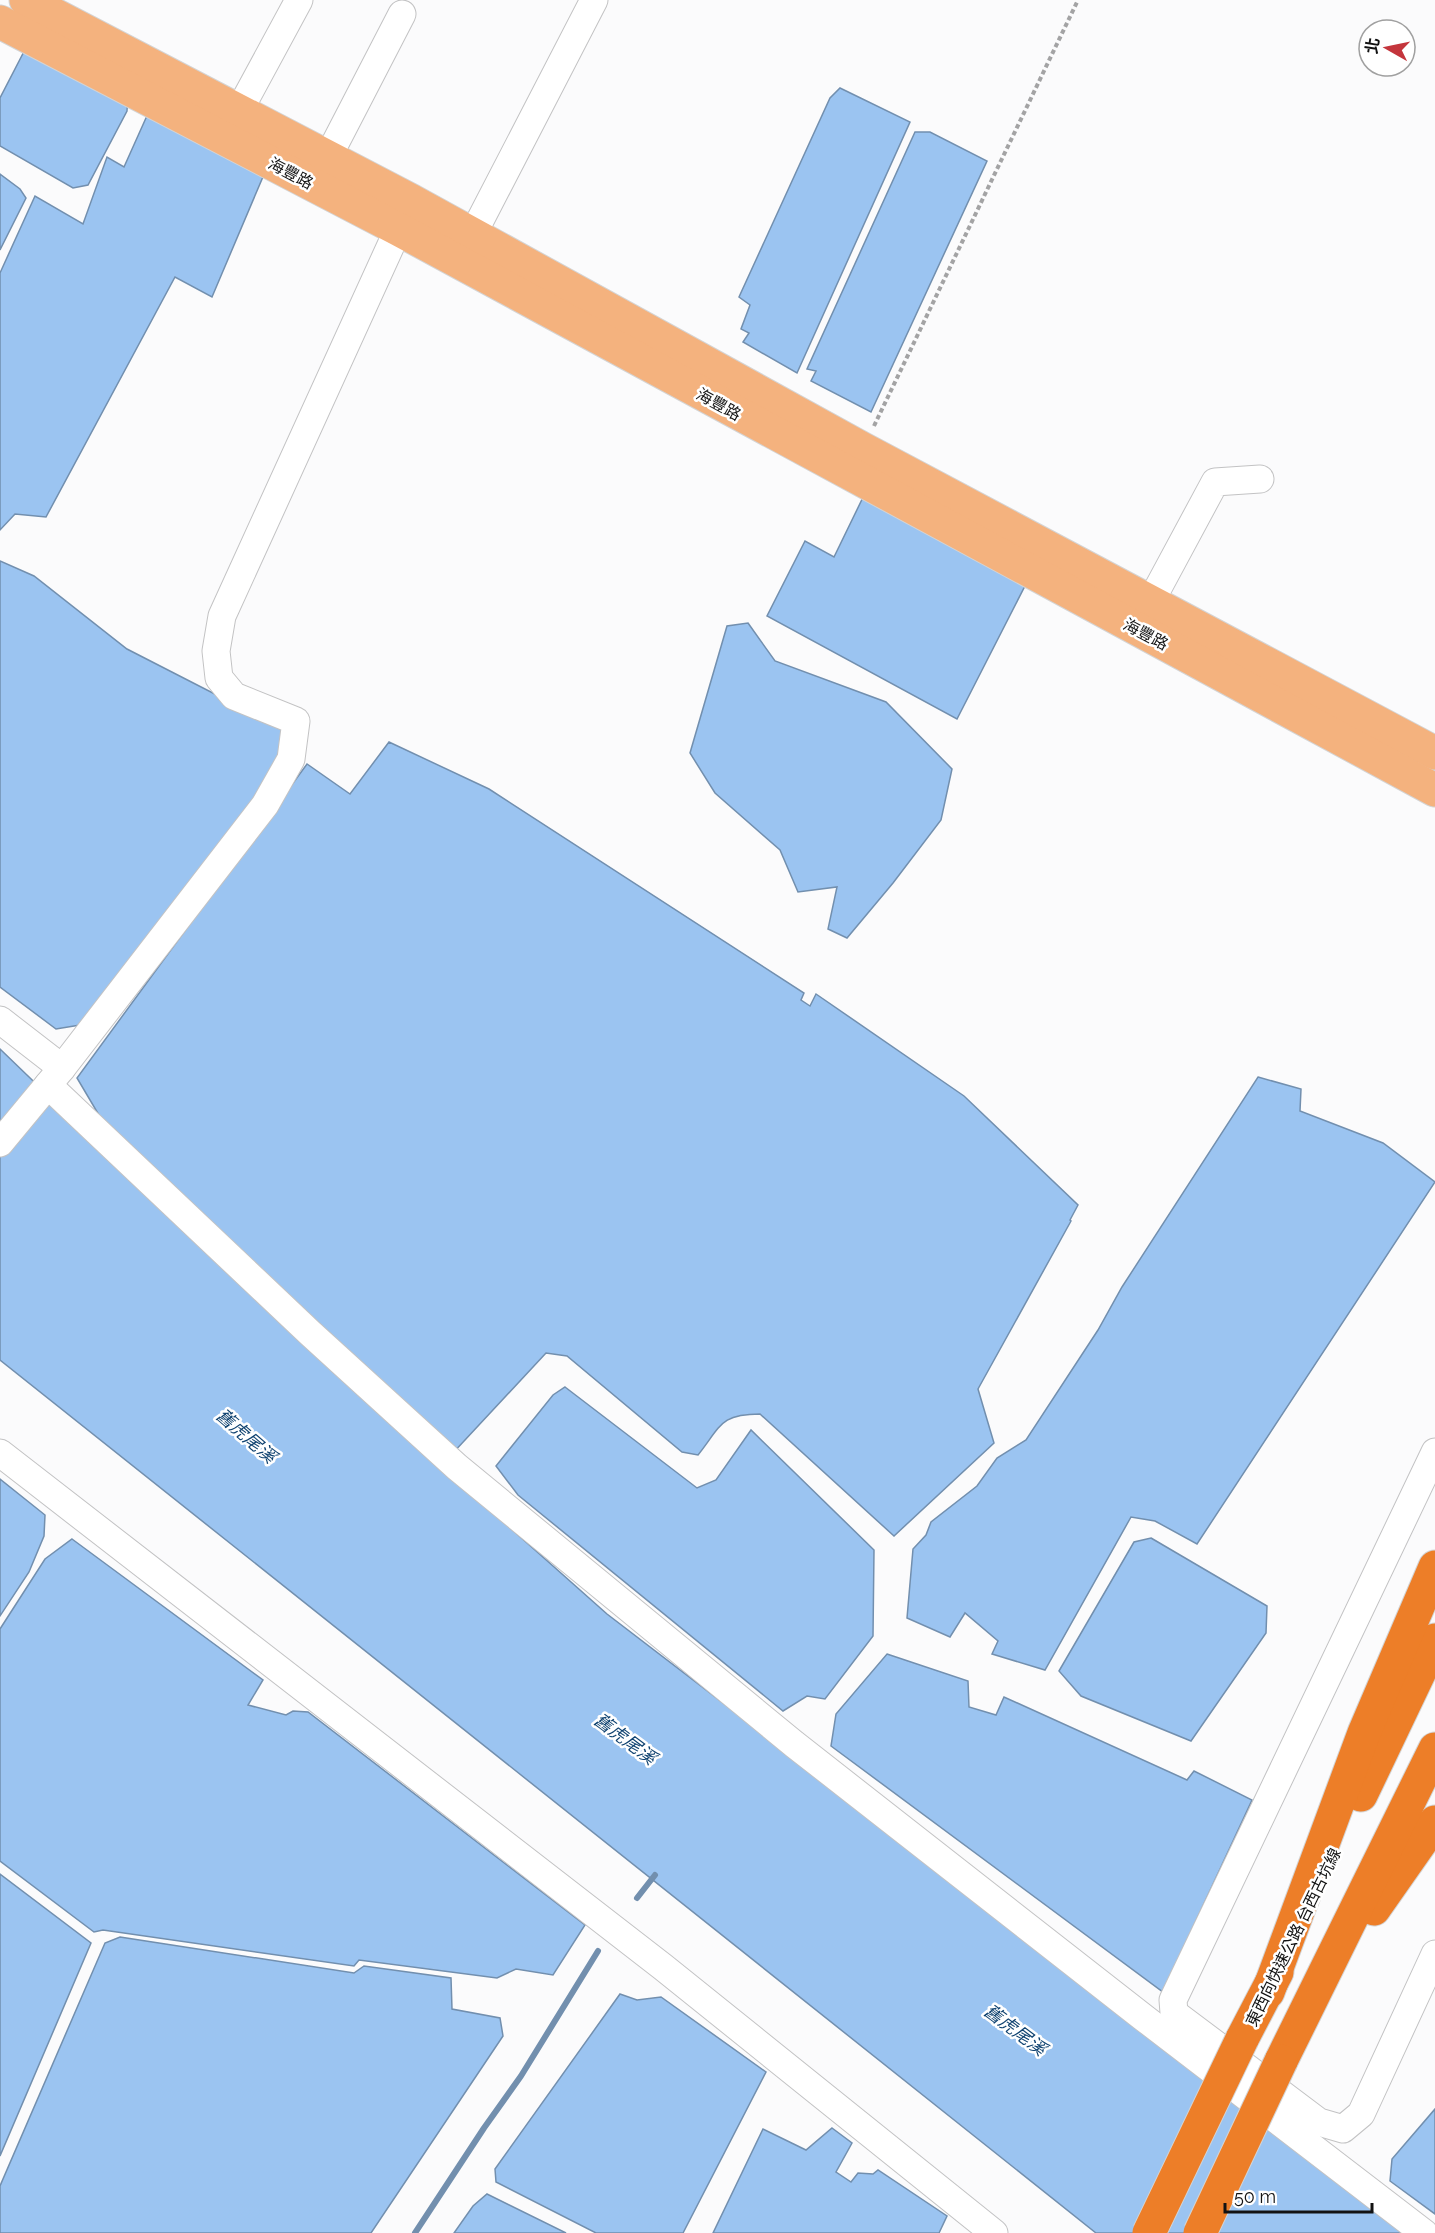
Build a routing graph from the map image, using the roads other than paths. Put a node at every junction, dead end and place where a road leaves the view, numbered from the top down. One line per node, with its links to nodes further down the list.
1 (26, 0): 4 (main road, 海豐路)
2 (299, 0): 7 (street)
3 (594, 0): 10 (street)
4 (66, 9): 7 (main road, 海豐路)
5 (402, 14): 8 (street)
6 (0, 22): 9 (main road, 海豐路)
7 (239, 111): 8 (main road, 海豐路)
8 (328, 157): 9 (main road, 海豐路)
9 (405, 215): 10 (main road, 海豐路); 14 (main road, 海豐路); 16 (street)
10 (473, 234): 12 (main road, 海豐路)
11 (1260, 479): 12 (street)
12 (1151, 601): 13 (main road, 海豐路)
13 (1435, 753)
14 (1435, 790)
15 (0, 1020): 16 (street)
16 (55, 1077): 17 (street); 30 (street)
17 (0, 1143)
18 (1435, 1452): 24 (street)
19 (0, 1453): 27 (street)
20 (1435, 1567): 25 (highway)
21 (1435, 1640): 25 (highway, 東西向快速公路 台西古坑線)
22 (1435, 1749): 26 (highway)
23 (1435, 1822): 26 (highway)
24 (1435, 1954)
25 (1268, 1992): 28 (highway, 東西向快速公路 台西古坑線, bridge)
26 (1313, 1996): 29 (highway, bridge)
27 (994, 2233)
28 (1149, 2233)
29 (1200, 2233)
30 (1424, 2233)

